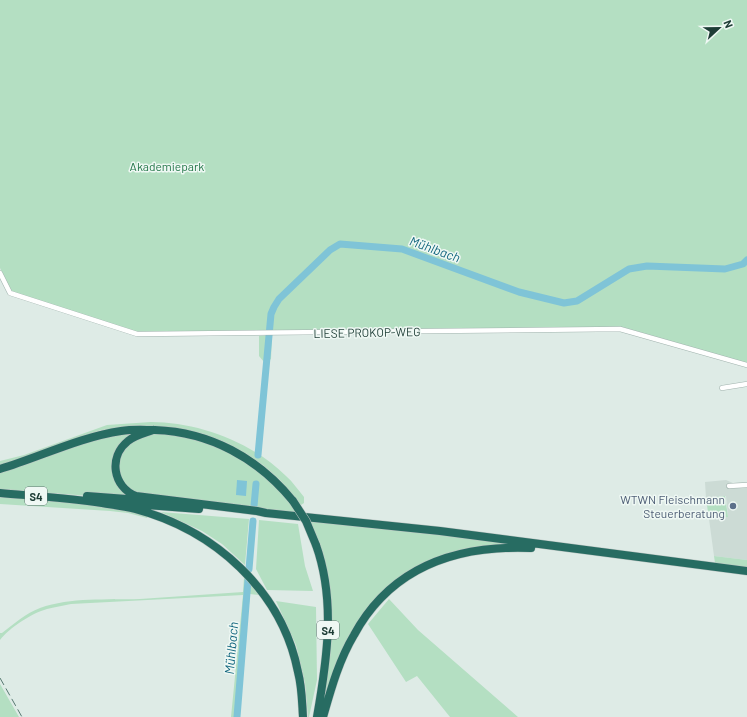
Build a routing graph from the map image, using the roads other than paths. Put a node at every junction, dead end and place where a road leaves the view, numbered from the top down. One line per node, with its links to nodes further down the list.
1 (0, 274): 2 (street, LIESE PROKOP-WEG)
2 (747, 365)
3 (747, 384): 4 (street)
4 (722, 388)
5 (154, 430): 6 (highway, S4); 12 (highway); 17 (highway, S4, bridge)
6 (0, 469)
7 (747, 485): 8 (street)
8 (729, 486)
9 (0, 489): 12 (highway)
10 (0, 493): 11 (highway, S4)
11 (73, 498): 13 (highway); 16 (highway, S4)
12 (228, 508): 13 (highway)
13 (266, 513): 14 (highway)
14 (638, 558): 15 (highway); 18 (highway)
15 (747, 571)
16 (303, 717)
17 (317, 717)
18 (323, 717)

